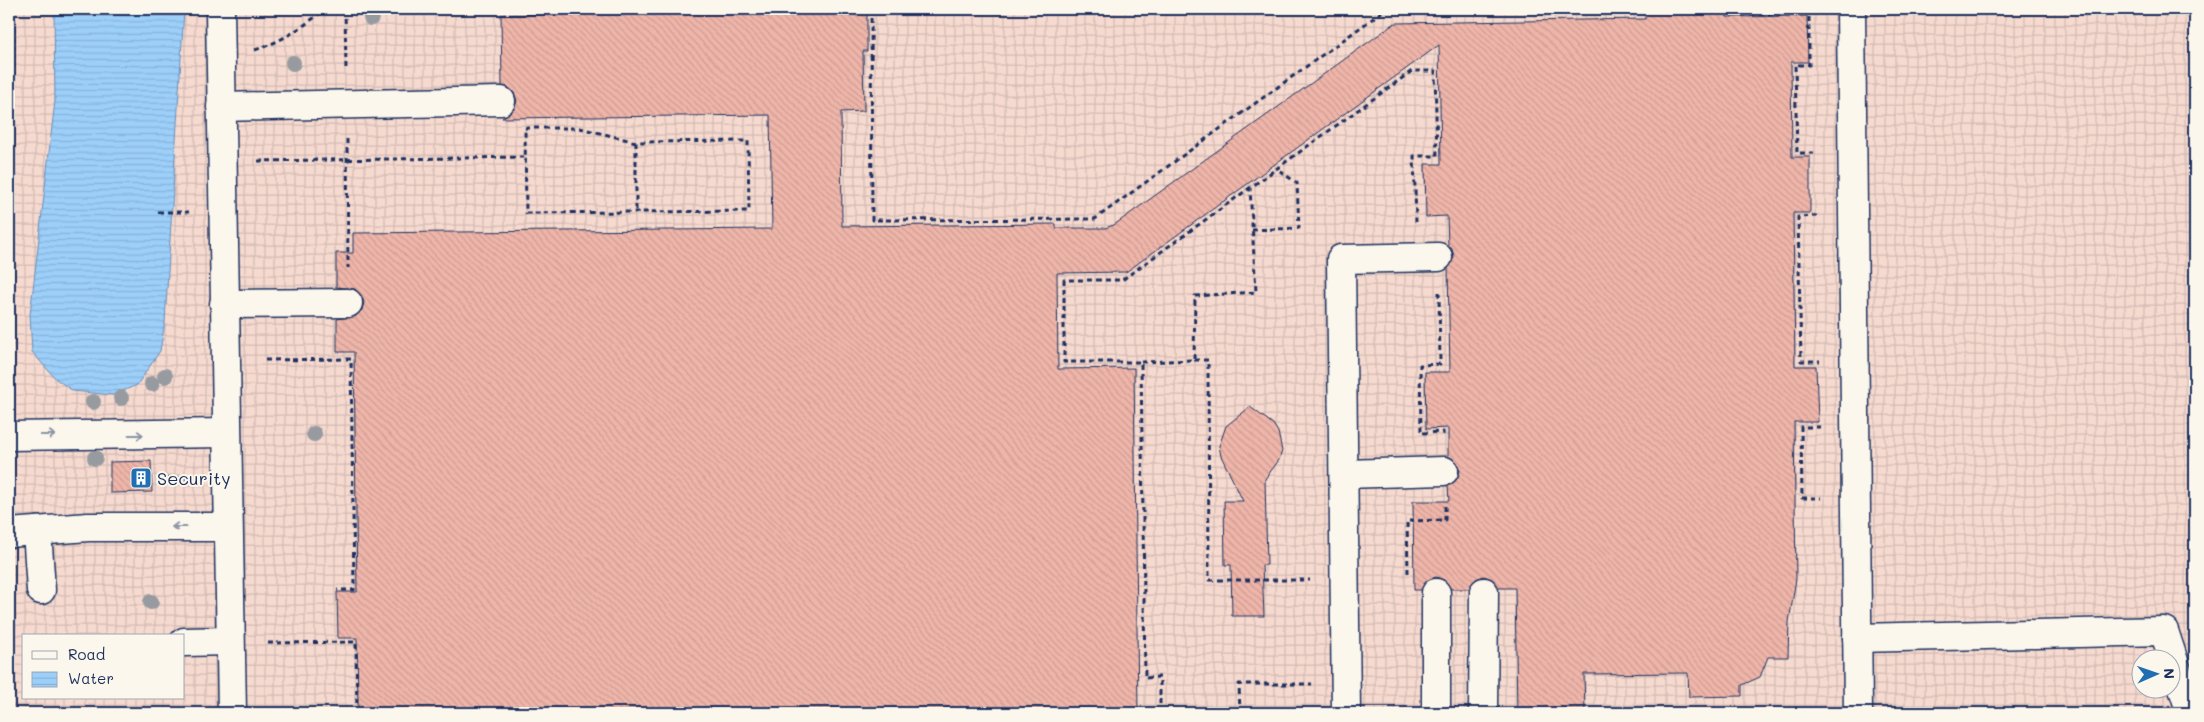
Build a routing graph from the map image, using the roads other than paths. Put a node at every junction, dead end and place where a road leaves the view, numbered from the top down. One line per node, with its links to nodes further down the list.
1 (220, 9): 4 (lane)
2 (1851, 9): 18 (lane)
3 (501, 101): 4 (lane)
4 (222, 107): 7 (lane)
5 (1438, 257): 11 (lane)
6 (348, 303): 7 (lane)
7 (224, 304): 8 (lane)
8 (226, 433): 9 (lane, one-way to 8); 12 (lane)
9 (9, 436)
10 (1444, 471): 11 (lane)
11 (1344, 474): 22 (lane)
12 (228, 527): 13 (lane, one-way to 13); 19 (lane)
13 (37, 531): 14 (lane); 15 (lane)
14 (9, 533)
15 (41, 590)
16 (1484, 592): 24 (lane)
17 (1436, 593): 23 (lane)
18 (1857, 638): 25 (lane); 26 (lane)
19 (230, 641): 20 (lane); 21 (lane)
20 (185, 642)
21 (232, 713)
22 (1346, 713)
23 (1436, 713)
24 (1483, 713)
25 (1858, 713)
26 (2191, 713)

